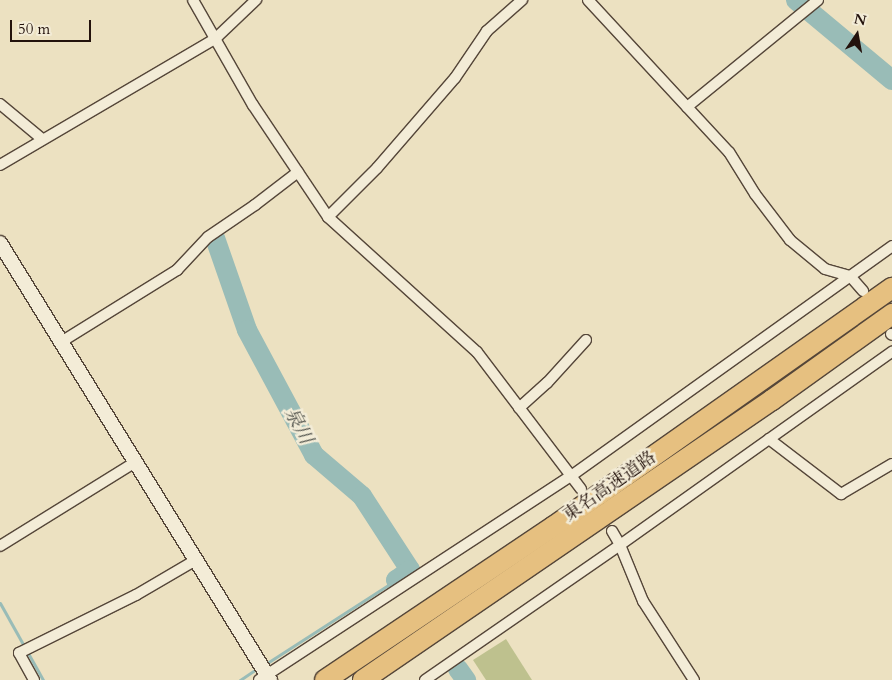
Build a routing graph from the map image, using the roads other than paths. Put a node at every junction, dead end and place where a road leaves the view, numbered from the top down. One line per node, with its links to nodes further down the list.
1 (193, 0): 6 (street)
2 (256, 0): 6 (street)
3 (522, 0): 12 (street)
4 (588, 0): 8 (street)
5 (818, 0): 8 (street)
6 (215, 39): 9 (street); 11 (street)
7 (0, 104): 9 (street)
8 (687, 107): 15 (street)
9 (42, 139): 10 (street)
10 (0, 164)
11 (298, 172): 12 (street); 20 (street)
12 (328, 217): 22 (street)
13 (892, 246): 15 (street)
14 (2, 252): 20 (street)
15 (850, 276): 17 (street); 26 (street)
16 (892, 288): 34 (highway, 東名高速道路)
17 (863, 291)
18 (892, 314): 35 (highway, 東名高速道路)
19 (586, 340): 22 (street)
20 (61, 342): 24 (street)
21 (892, 352): 23 (street)
22 (519, 408): 26 (street)
23 (769, 439): 25 (street); 29 (street)
24 (136, 461): 30 (street); 31 (street)
25 (892, 464)
26 (571, 476): 27 (street); 32 (street)
27 (581, 489)
28 (612, 531): 29 (street)
29 (620, 545): 36 (street); 37 (street)
30 (0, 546)
31 (196, 560): 32 (street); 33 (street)
32 (264, 674)
33 (34, 680)
34 (325, 680)
35 (363, 680)
36 (425, 680)
37 (694, 680)

